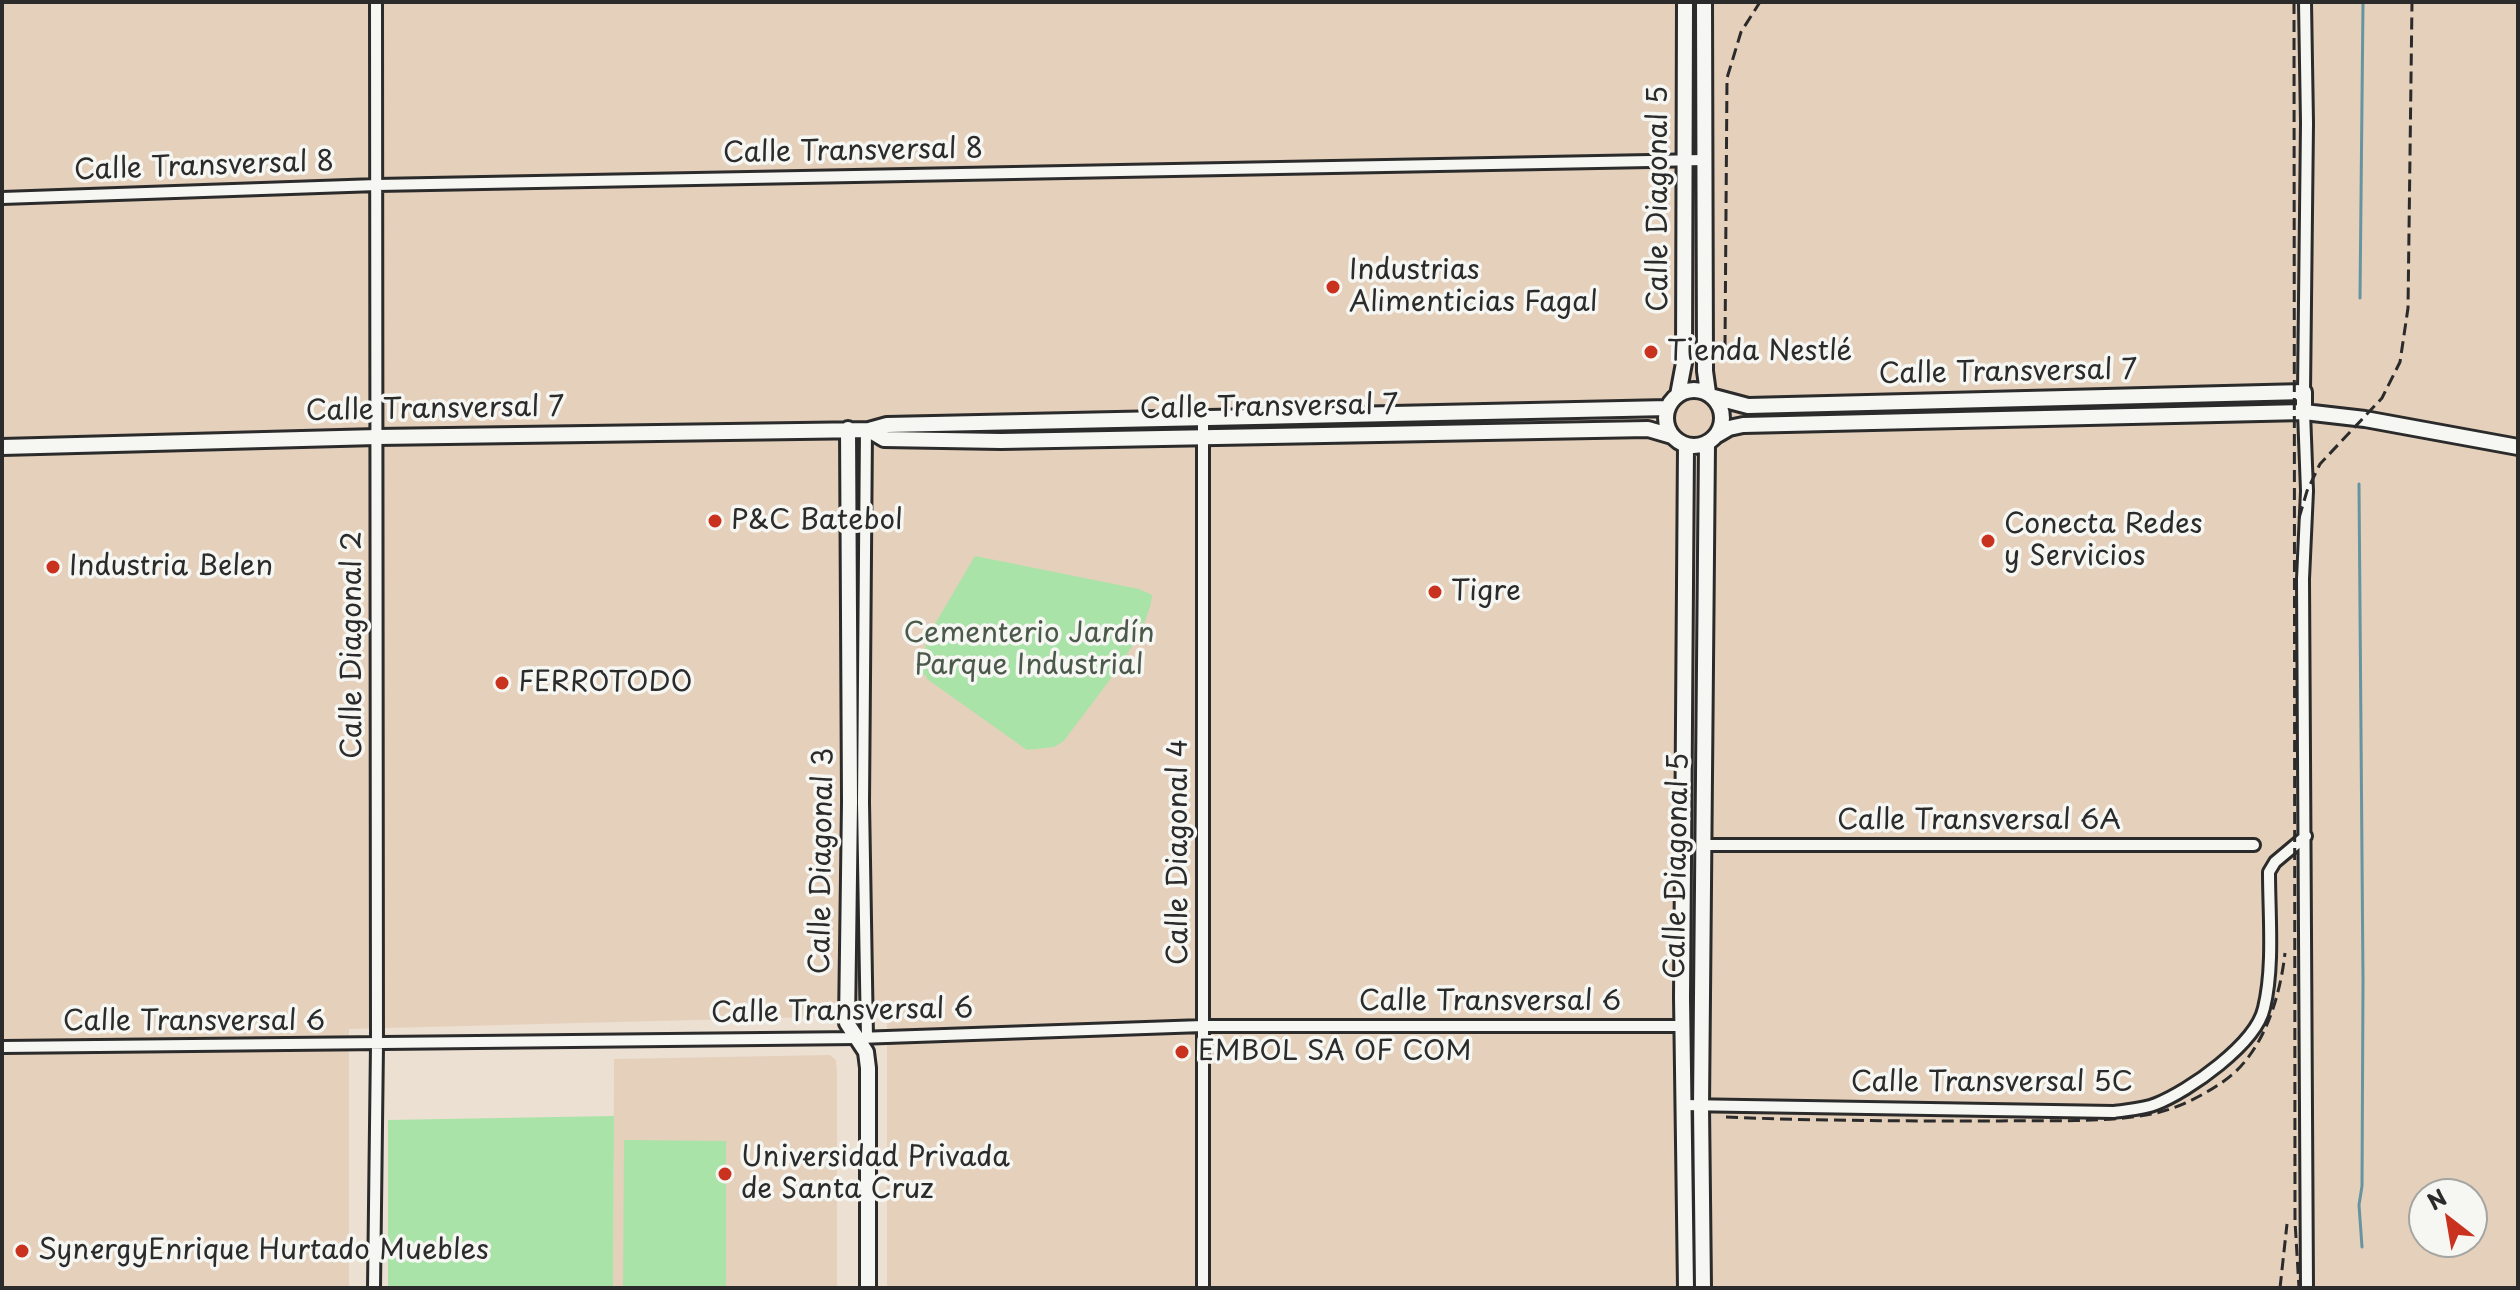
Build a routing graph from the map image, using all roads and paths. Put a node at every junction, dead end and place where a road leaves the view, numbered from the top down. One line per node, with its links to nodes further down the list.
1 (376, 2): 7 (street, Calle Diagonal 2)
2 (1685, 2): 5 (street, Calle Diagonal 5)
3 (1704, 2): 6 (street, Calle Diagonal 5)
4 (2305, 2): 9 (street)
5 (1685, 159): 6 (street, Calle Transversal 8); 7 (street, Calle Transversal 8); 10 (street, Calle Diagonal 5)
6 (1704, 160): 11 (street, Calle Diagonal 5)
7 (377, 185): 8 (street, Calle Transversal 8); 27 (street, Calle Diagonal 2)
8 (2, 198)
9 (2304, 392): 12 (street, Calle Transversal 7); 17 (street)
10 (1678, 395): 11 (street); 15 (street)
11 (1711, 395): 14 (street, Calle Transversal 7); 28 (street)
12 (2211, 395): 13 (street, Calle Transversal 7); 18 (street)
13 (2057, 397): 14 (street, Calle Transversal 7); 20 (street)
14 (1865, 402): 21 (street)
15 (1668, 408): 16 (street, Calle Transversal 7); 26 (street)
16 (1516, 412): 19 (street, Calle Transversal 7); 24 (street)
17 (2304, 412): 18 (street, Calle Transversal 7); 31 (street, Calle Transversal 7); 34 (street)
18 (2212, 413): 20 (street, Calle Transversal 7)
19 (1203, 416): 23 (street, Calle Transversal 7); 25 (street, Calle Diagonal 4)
20 (2057, 418): 21 (street, Calle Transversal 7)
21 (1865, 422): 28 (street, Calle Transversal 7)
22 (848, 429): 23 (street, Calle Transversal 7); 27 (street, Calle Transversal 7); 39 (street, Calle Diagonal 3)
23 (868, 430): 25 (street, Calle Transversal 7); 39 (street)
24 (1516, 430): 25 (street, Calle Transversal 7); 26 (street, Calle Transversal 7)
25 (1204, 435): 37 (street, Calle Diagonal 4)
26 (1672, 436): 29 (street)
27 (377, 437): 30 (street, Calle Transversal 7); 40 (street, Calle Diagonal 2)
28 (1712, 439): 29 (street); 33 (street, Calle Diagonal 5)
29 (1686, 446): 32 (street, Calle Diagonal 5)
30 (2, 447)
31 (2518, 447)
32 (1683, 765): 33 (street); 38 (street, Calle Diagonal 5)
33 (1705, 766): 35 (street, Calle Diagonal 5)
34 (2306, 836): 43 (street, Calle Transversal 5C); 51 (street)
35 (1704, 845): 36 (street, Calle Transversal 6A); 43 (street, Calle Diagonal 5)
36 (2254, 845)
37 (1203, 1026): 38 (street, Calle Transversal 6); 39 (street, Calle Transversal 6); 48 (street, Calle Diagonal 4)
38 (1683, 1026): 42 (street, Calle Diagonal 5)
39 (863, 1038): 40 (street, Calle Transversal 6); 47 (street, Calle Diagonal 3)
40 (377, 1045): 41 (street, Calle Transversal 6); 46 (street, Calle Diagonal 2)
41 (2, 1047)
42 (1683, 1105): 43 (street, Calle Transversal 5C); 44 (street, Calle Diagonal 5)
43 (1701, 1106): 45 (street, Calle Diagonal 5)
44 (1686, 1210): 45 (street); 49 (street, Calle Diagonal 5)
45 (1703, 1212): 50 (street, Calle Diagonal 5)
46 (374, 1288)
47 (868, 1288)
48 (1203, 1288)
49 (1686, 1288)
50 (1703, 1288)
51 (2307, 1288)

